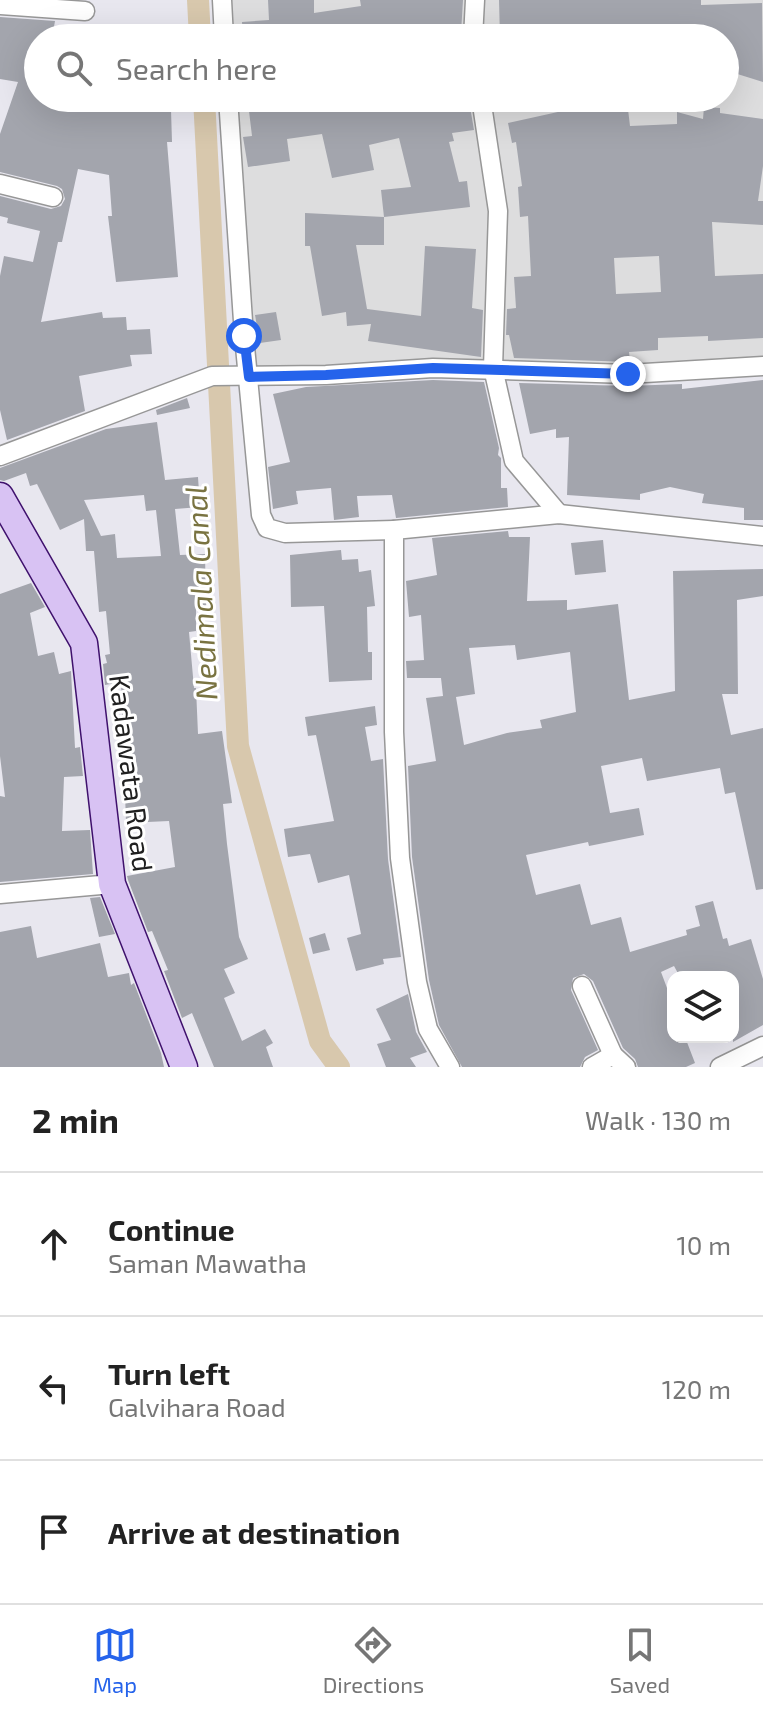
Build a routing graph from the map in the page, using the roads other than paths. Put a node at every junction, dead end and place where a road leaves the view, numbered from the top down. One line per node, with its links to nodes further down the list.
1 (222, 0): 5 (street)
2 (475, 0): 6 (street)
3 (0, 5): 4 (street)
4 (85, 11)
5 (223, 24)
6 (474, 24)
7 (229, 112): 13 (street)
8 (483, 112): 12 (street)
9 (0, 184): 10 (street)
10 (53, 197)
11 (763, 366): 12 (street)
12 (493, 368): 13 (street); 16 (street)
13 (249, 377): 14 (street); 17 (street)
14 (0, 456)
15 (0, 496): 19 (street, Kadawata Road)
16 (559, 514): 17 (street); 18 (street)
17 (394, 530): 25 (street)
18 (763, 536)
19 (112, 884): 20 (street); 24 (street, Kadawata Road)
20 (0, 894)
21 (582, 986): 23 (street)
22 (763, 1046): 27 (street)
23 (619, 1061): 26 (street)
24 (184, 1067)
25 (450, 1067)
26 (592, 1067)
27 (720, 1067)

